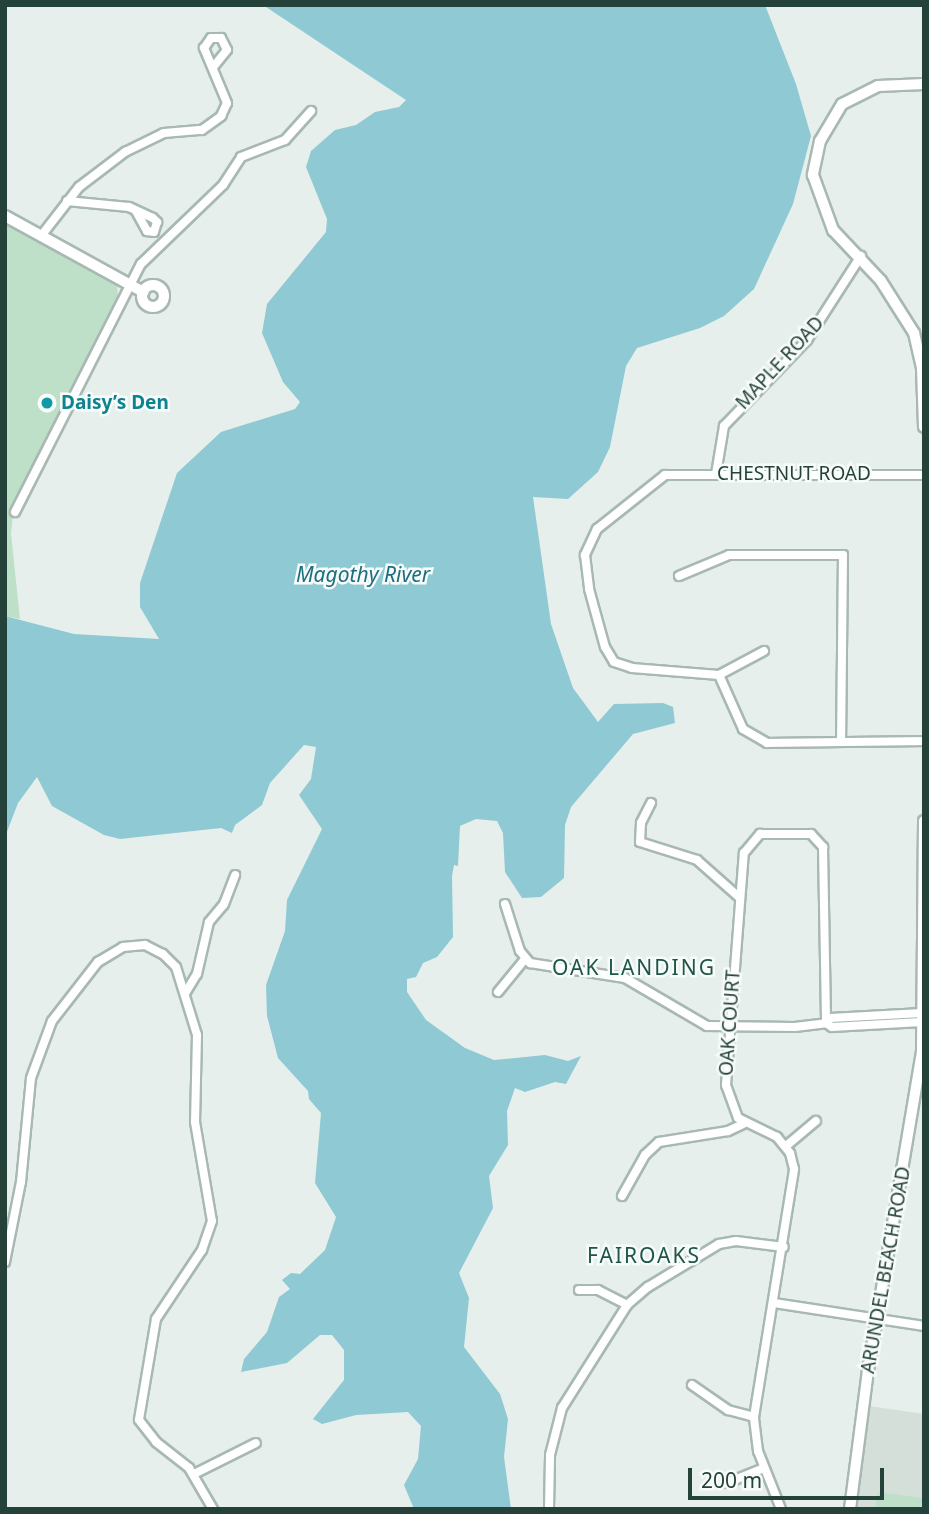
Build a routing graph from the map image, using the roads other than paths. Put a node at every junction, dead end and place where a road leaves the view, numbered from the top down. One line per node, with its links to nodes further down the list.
1 (214, 66): 4 (street)
2 (924, 84): 8 (street)
3 (311, 111): 9 (street)
4 (67, 201): 5 (street); 7 (street)
5 (135, 211)
6 (5, 216): 7 (street)
7 (41, 236): 9 (street)
8 (861, 256): 11 (street); 12 (street, MAPLE ROAD)
9 (128, 284): 10 (street); 14 (street)
10 (143, 292)
11 (924, 428)
12 (716, 474): 13 (street, CHESTNUT ROAD); 17 (street, CHESTNUT ROAD)
13 (924, 475)
14 (15, 512)
15 (678, 576): 19 (street)
16 (764, 651): 17 (street)
17 (719, 674): 19 (street)
18 (924, 741): 19 (street)
19 (841, 742)
20 (652, 803): 23 (street)
21 (924, 821): 28 (street, ARUNDEL BEACH ROAD)
22 (235, 874): 26 (street)
23 (740, 898): 29 (street, OAK COURT); 30 (street, OAK COURT)
24 (505, 904): 25 (street)
25 (525, 958): 27 (street); 30 (street)
26 (186, 992): 36 (street); 46 (street)
27 (498, 992)
28 (922, 1017): 29 (street); 40 (street, ARUNDEL BEACH ROAD)
29 (826, 1023): 30 (street)
30 (730, 1028): 32 (street, OAK COURT)
31 (816, 1121): 33 (street)
32 (743, 1124): 33 (street); 34 (street)
33 (786, 1146): 35 (street)
34 (622, 1196)
35 (784, 1247): 38 (street); 39 (street)
36 (5, 1262)
37 (579, 1290): 39 (street)
38 (774, 1303): 40 (street); 43 (street)
39 (627, 1305): 49 (street)
40 (877, 1318): 41 (street); 51 (street, ARUNDEL BEACH ROAD)
41 (924, 1326)
42 (692, 1385): 43 (street)
43 (754, 1417): 45 (street)
44 (256, 1444): 46 (street)
45 (764, 1468): 47 (street); 50 (street)
46 (194, 1474): 48 (street)
47 (727, 1483)
48 (214, 1509)
49 (549, 1509)
50 (781, 1509)
51 (850, 1509)

